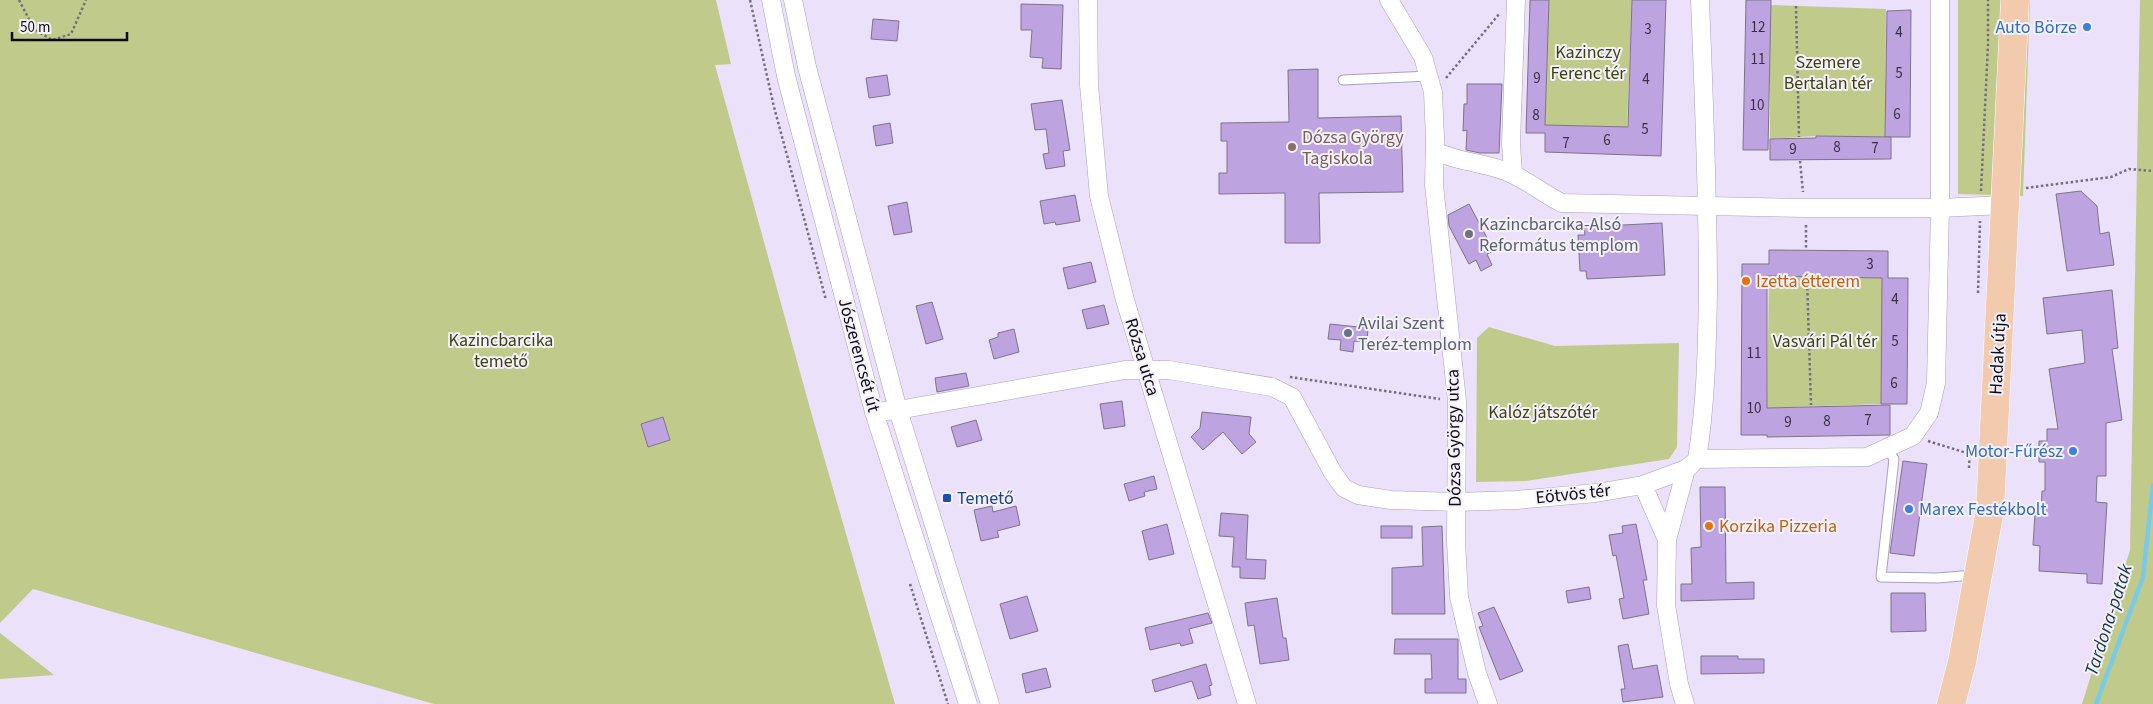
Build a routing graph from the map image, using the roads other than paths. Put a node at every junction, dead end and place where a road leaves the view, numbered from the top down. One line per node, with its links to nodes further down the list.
1 (771, 0): 18 (street, Jószerencsét út)
2 (793, 0): 17 (street, Jószerencsét út)
3 (1088, 0): 16 (street, Rózsa utca)
4 (1389, 0): 10 (street, Dózsa György utca)
5 (1700, 0): 14 (street)
6 (1940, 0): 15 (street)
7 (2015, 0): 13 (main road, Hadak útja)
8 (1510, 4): 12 (street)
9 (1343, 80): 10 (lane)
10 (1431, 84): 11 (street, Dózsa György utca)
11 (1435, 151): 12 (street); 22 (street, Dózsa György utca)
12 (1513, 174): 14 (street)
13 (1997, 197): 15 (street); 24 (main road, Hadak útja)
14 (1708, 206): 15 (street); 20 (street)
15 (1940, 208): 19 (street)
16 (1147, 370): 17 (street, Eötvös tér); 22 (street, Eötvös tér); 27 (street, Rózsa utca)
17 (898, 410): 18 (street, Eötvös tér); 26 (street, Jószerencsét út)
18 (874, 412): 25 (street, Jószerencsét út)
19 (1887, 447): 20 (street); 24 (lane)
20 (1692, 464): 21 (street, Eötvös tér); 23 (street)
21 (1643, 484): 22 (street, Eötvös tér); 23 (street)
22 (1456, 502): 28 (street, Dózsa György utca)
23 (1667, 540): 29 (street)
24 (1979, 574): 30 (main road, Hadak útja)
25 (968, 704)
26 (990, 704)
27 (1247, 704)
28 (1488, 704)
29 (1685, 704)
30 (1951, 704)

